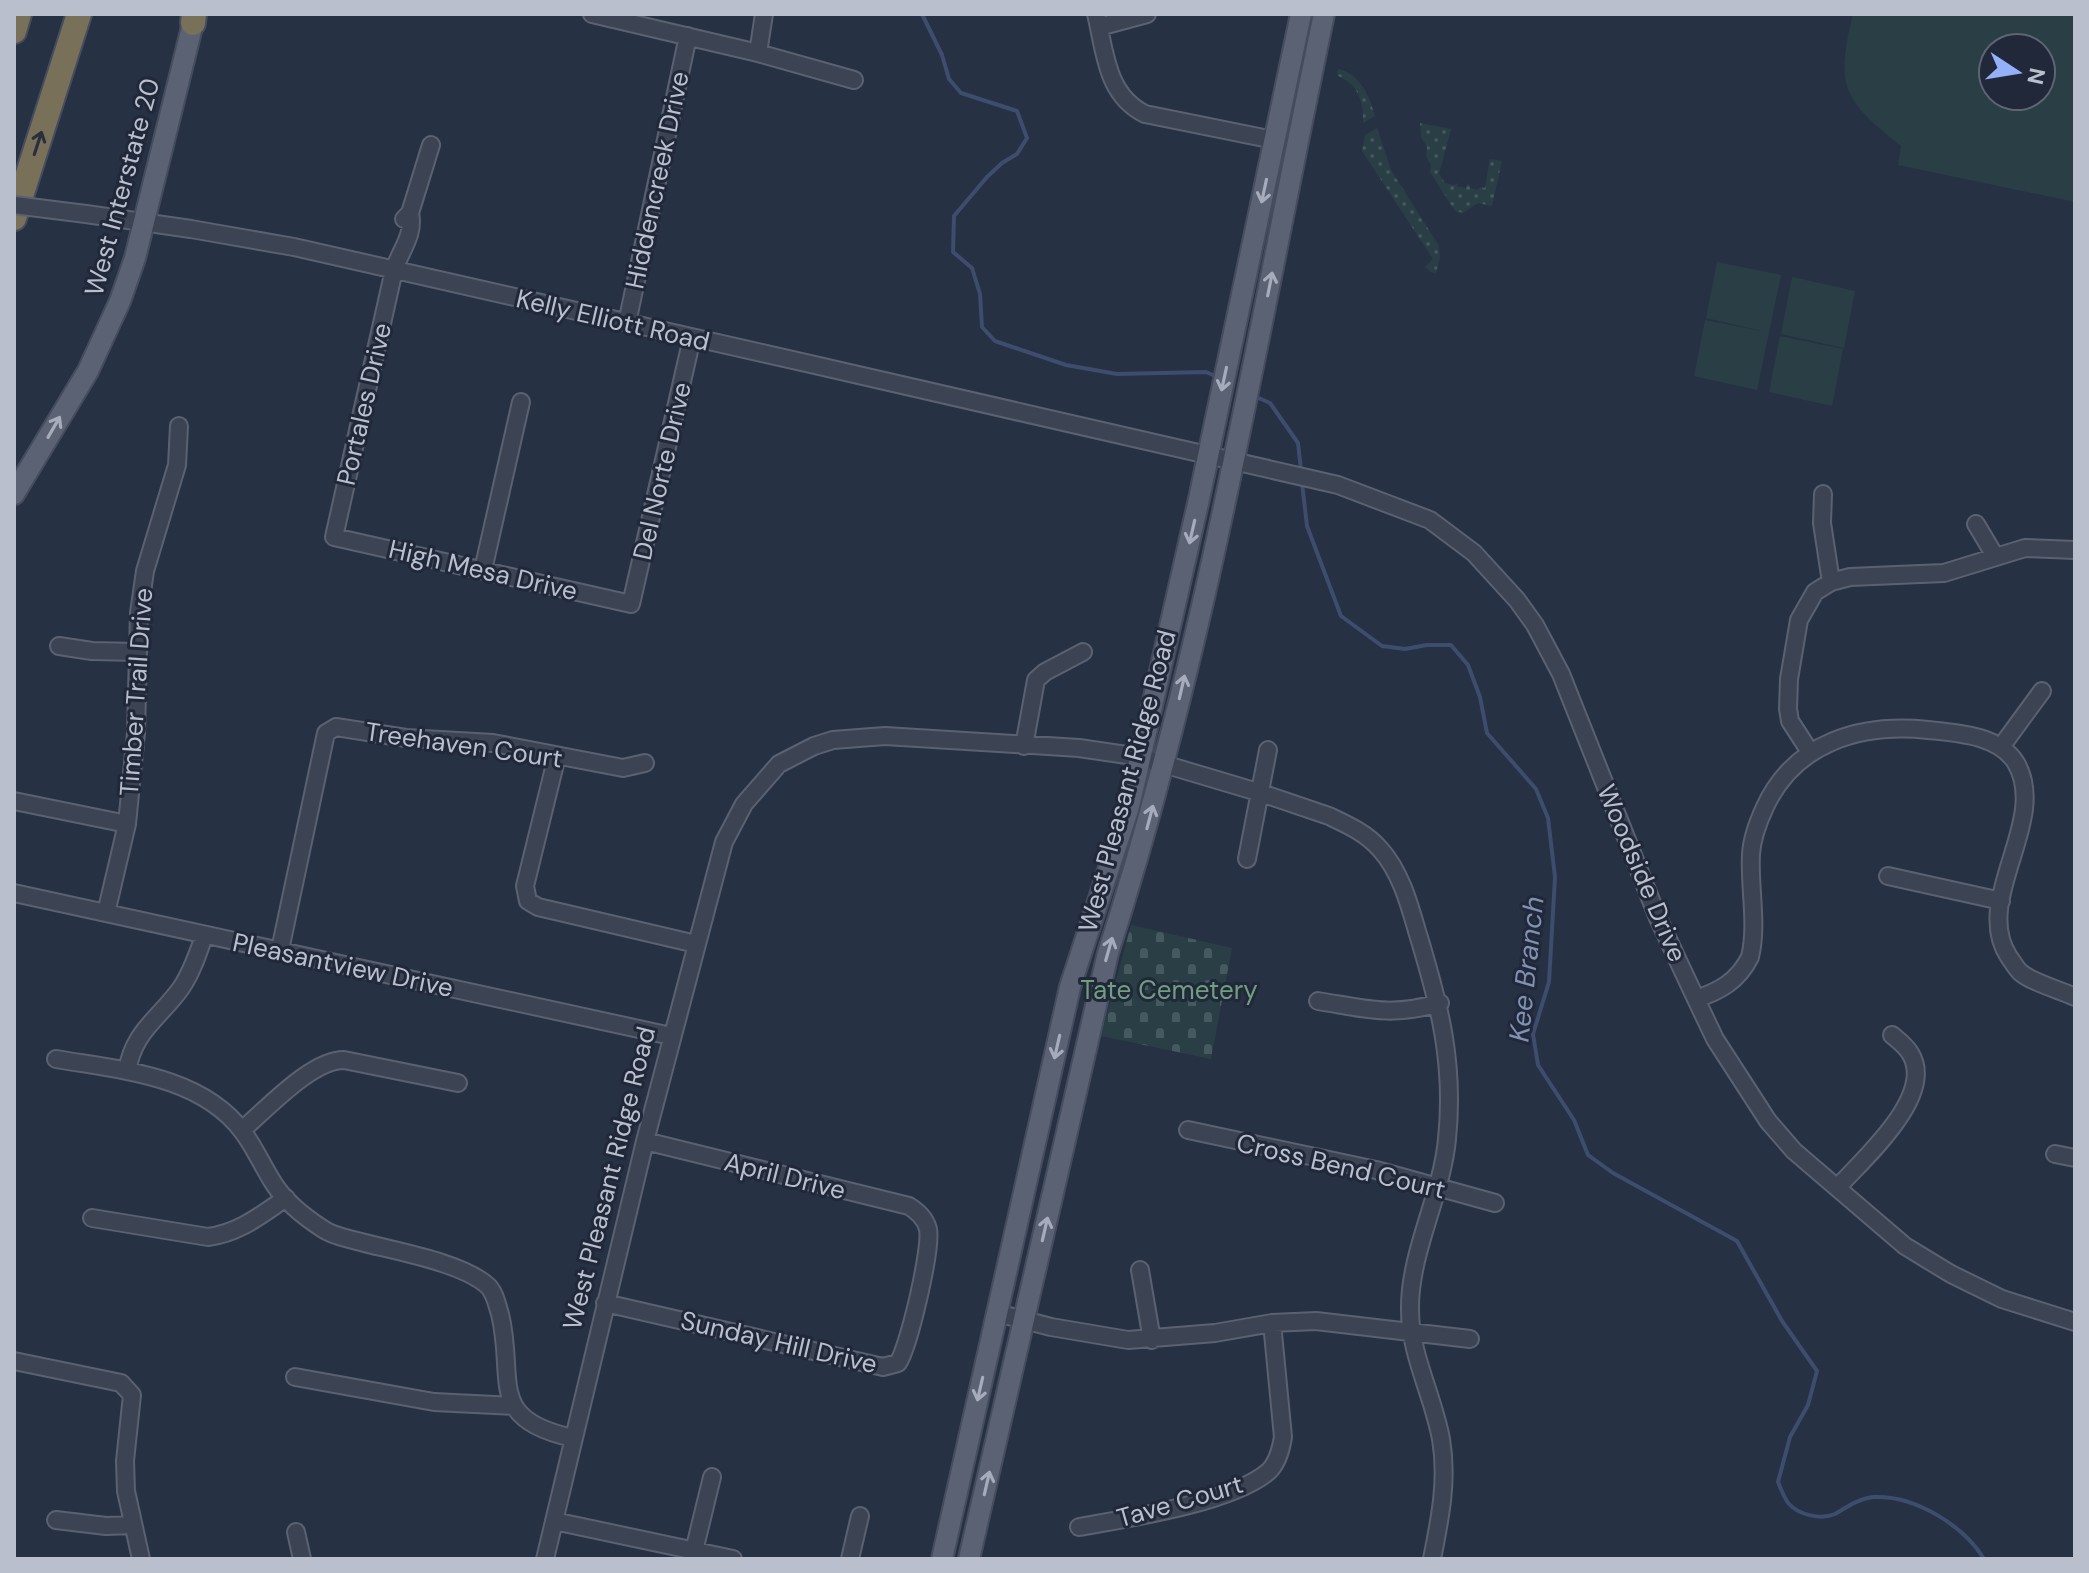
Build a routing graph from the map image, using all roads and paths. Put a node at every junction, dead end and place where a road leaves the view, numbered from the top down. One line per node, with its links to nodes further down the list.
1 (19, 14): 10 (highway)
2 (79, 14): 17 (highway, one-way to 2)
3 (592, 14): 11 (street)
4 (764, 14): 12 (street)
5 (1147, 14): 9 (street)
6 (1301, 14): 14 (main road, West Pleasant Ridge Road)
7 (1324, 14): 20 (main road, West Pleasant Ridge Road)
8 (194, 17): 19 (main road, West Interstate 20)
9 (1097, 21): 14 (street)
10 (14, 31)
11 (688, 36): 12 (street); 22 (street, Hiddencreek Drive)
12 (758, 53): 13 (street)
13 (854, 80)
14 (1274, 140): 18 (main road, West Pleasant Ridge Road, one-way to 18)
15 (431, 145): 21 (street, Portales Drive)
16 (14, 205): 19 (street, Kelly Elliott Road, bridge)
17 (14, 218)
18 (1257, 222): 20 (main road); 26 (main road, West Pleasant Ridge Road, one-way to 26)
19 (143, 223): 21 (street, Kelly Elliott Road); 28 (main road, West Interstate 20, one-way to 19)
20 (1281, 229): 27 (main road, West Pleasant Ridge Road, one-way to 20)
21 (396, 263): 22 (street, Kelly Elliott Road); 31 (street, Portales Drive)
22 (627, 323): 23 (street, Kelly Elliott Road)
23 (692, 338): 26 (street, Kelly Elliott Road); 36 (street, Del Norte Drive)
24 (521, 402): 34 (street)
25 (179, 426): 38 (street, Timber Trail Drive)
26 (1208, 455): 27 (street, Woodside Drive); 46 (main road, West Pleasant Ridge Road, one-way to 46)
27 (1233, 461): 48 (main road, West Pleasant Ridge Road, one-way to 27); 61 (street, Woodside Drive)
28 (14, 494)
29 (1823, 494): 35 (street)
30 (1976, 524): 33 (street)
31 (334, 537): 34 (street, High Mesa Drive)
32 (2075, 550): 33 (street)
33 (1995, 556): 35 (street)
34 (483, 570): 36 (street, High Mesa Drive)
35 (1831, 582): 44 (street)
36 (631, 604)
37 (59, 646): 38 (street)
38 (138, 652): 51 (street, Timber Trail Drive)
39 (1083, 652): 41 (street)
40 (2042, 691): 42 (street)
41 (1024, 746): 46 (street, West Pleasant Ridge Road); 58 (street, West Pleasant Ridge Road)
42 (2001, 747): 44 (street); 55 (street)
43 (1268, 750): 49 (street)
44 (1810, 752): 61 (street)
45 (557, 756): 47 (street, Treehaven Court); 58 (street); 59 (street, Treehaven Court)
46 (1140, 757): 48 (street); 82 (main road, West Pleasant Ridge Road, one-way to 82)
47 (645, 763)
48 (1164, 763): 49 (street); 83 (main road, West Pleasant Ridge Road, one-way to 48)
49 (1261, 793): 52 (street); 63 (street)
50 (14, 801): 51 (street)
51 (127, 824): 56 (street, Timber Trail Drive)
52 (1247, 859)
53 (1888, 876): 55 (street)
54 (14, 893): 56 (street, Pleasantview Drive)
55 (2001, 901): 60 (street)
56 (106, 913): 57 (street, Pleasantview Drive)
57 (204, 936): 59 (street, Pleasantview Drive); 67 (street)
58 (696, 944): 65 (street, West Pleasant Ridge Road)
59 (280, 950): 65 (street, Pleasantview Drive)
60 (2075, 997)
61 (1696, 999): 75 (street, Woodside Drive)
62 (1318, 1001): 63 (street)
63 (1440, 1003): 74 (street)
64 (1892, 1035): 75 (street)
65 (671, 1036): 71 (street, West Pleasant Ridge Road)
66 (56, 1059): 67 (street)
67 (127, 1071): 69 (street)
68 (458, 1083): 69 (street)
69 (242, 1130): 76 (street)
70 (1188, 1130): 74 (street, Cross Bend Court)
71 (645, 1141): 78 (street, April Drive); 81 (street, West Pleasant Ridge Road)
72 (2055, 1154): 73 (street)
73 (2075, 1158)
74 (1437, 1186): 77 (street, Cross Bend Court); 86 (street)
75 (1838, 1187): 84 (street, Woodside Drive)
76 (286, 1198): 79 (street); 91 (street)
77 (1495, 1203)
78 (922, 1216): 81 (street, Sunday Hill Drive)
79 (92, 1218)
80 (1140, 1270): 88 (street)
81 (605, 1303): 92 (street, West Pleasant Ridge Road)
82 (997, 1313): 83 (street); 106 (main road, West Pleasant Ridge Road, one-way to 106)
83 (1024, 1320): 88 (street); 107 (main road, West Pleasant Ridge Road, one-way to 83)
84 (2075, 1322)
85 (1272, 1323): 86 (street); 88 (street); 98 (street, Tave Court)
86 (1411, 1333): 87 (street); 108 (street)
87 (1470, 1339)
88 (1152, 1340)
89 (14, 1361): 97 (street)
90 (295, 1377): 91 (street)
91 (513, 1406): 92 (street)
92 (573, 1438): 96 (street, West Pleasant Ridge Road)
93 (712, 1477): 100 (street)
94 (860, 1516): 105 (street)
95 (56, 1520): 97 (street)
96 (554, 1521): 100 (street); 103 (street, West Pleasant Ridge Road)
97 (133, 1525): 101 (street)
98 (1079, 1527)
99 (296, 1532): 102 (street)
100 (694, 1551): 104 (street)
101 (141, 1559)
102 (302, 1559)
103 (545, 1559)
104 (733, 1559)
105 (850, 1559)
106 (942, 1559)
107 (969, 1559)
108 (1432, 1559)

